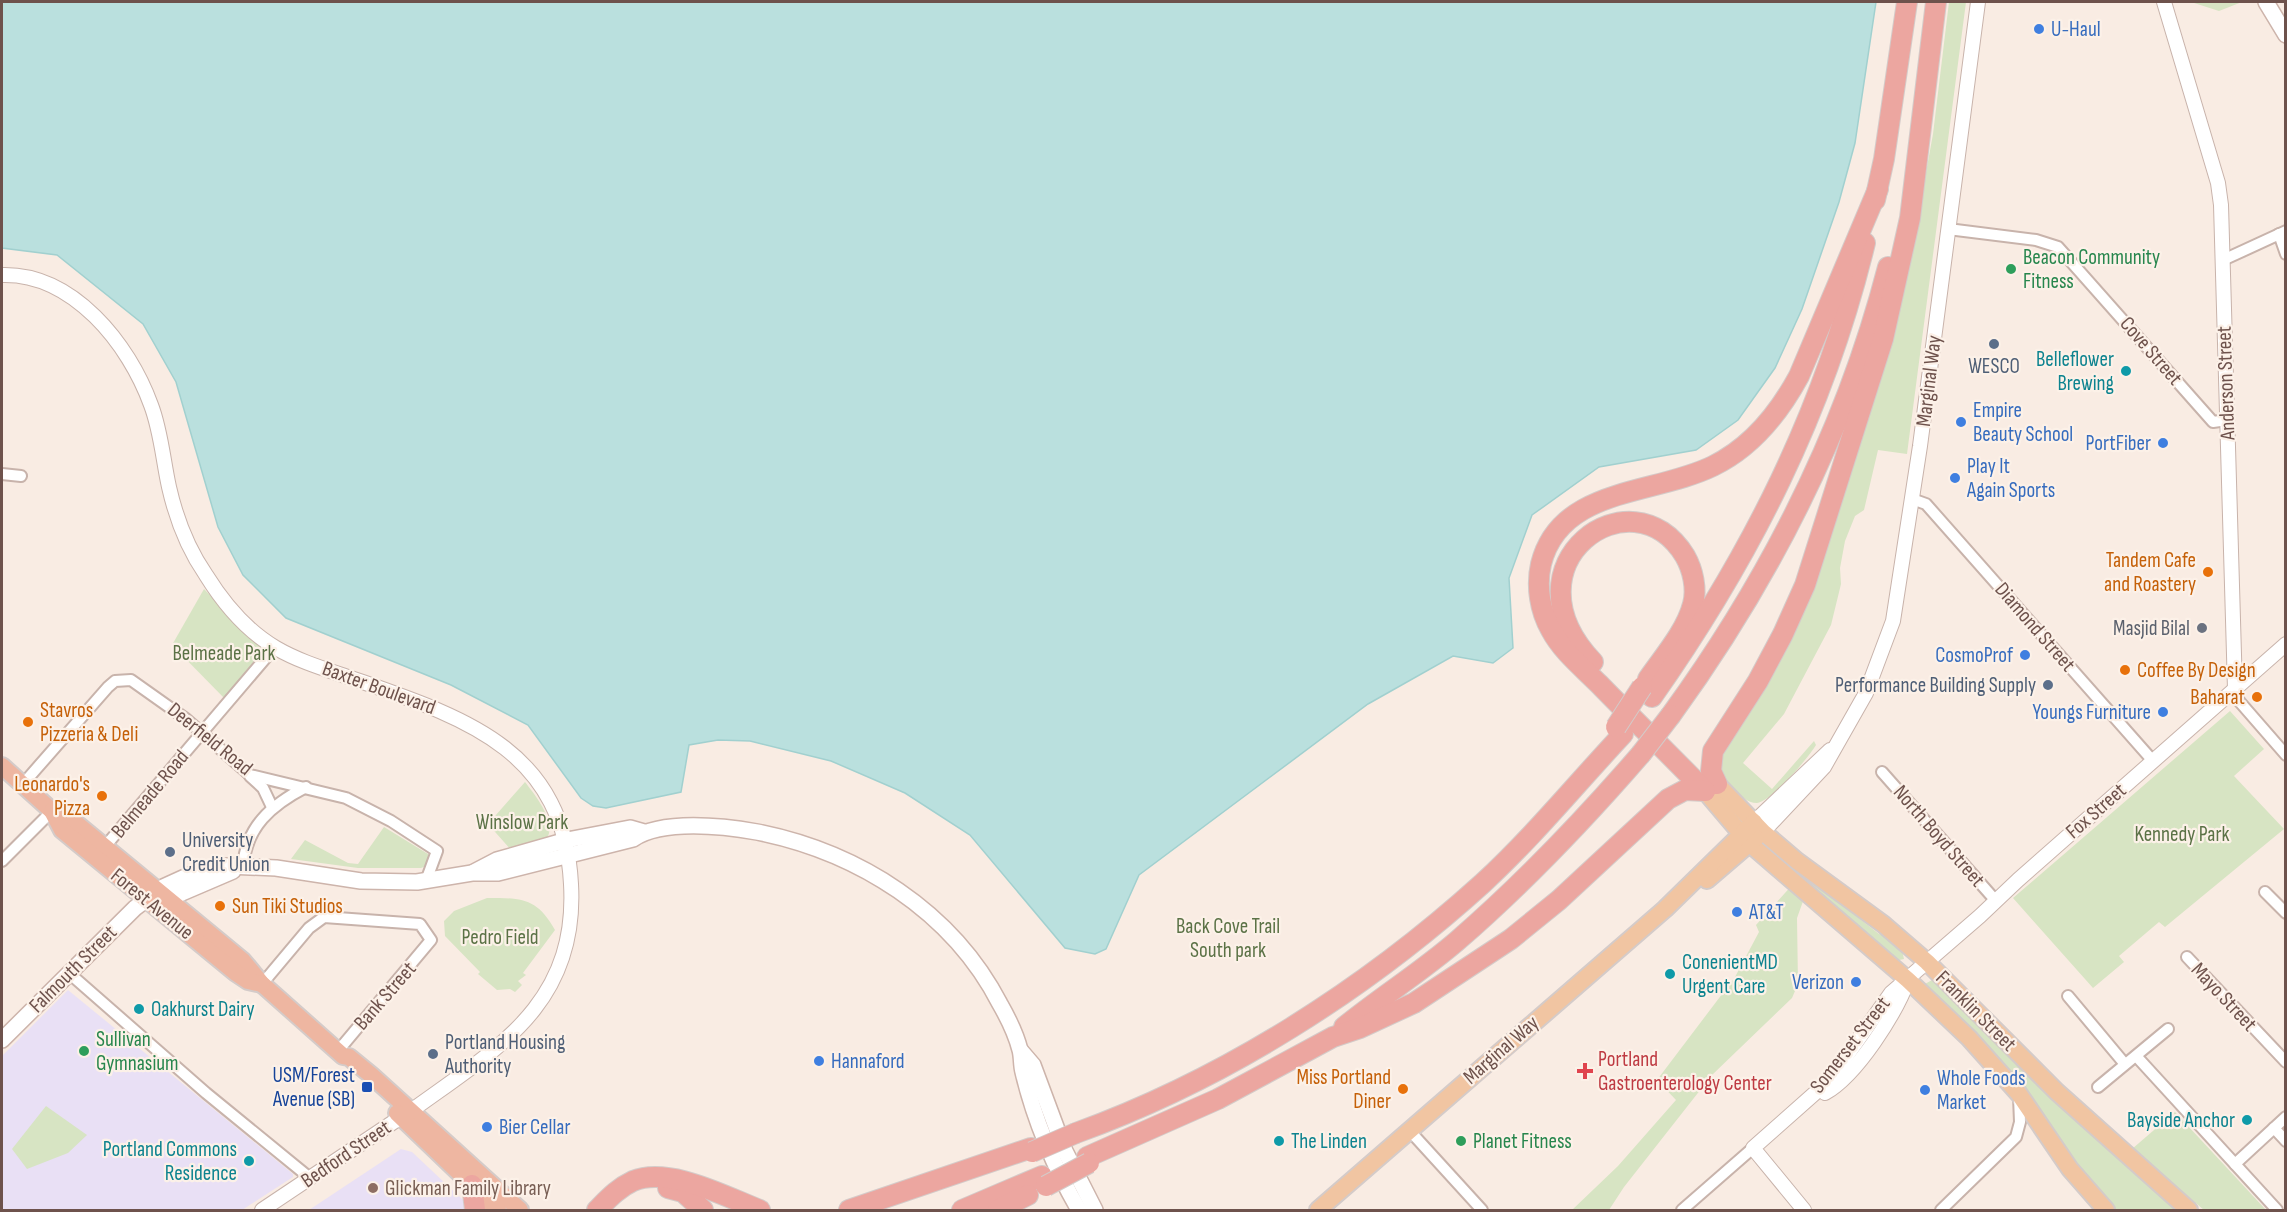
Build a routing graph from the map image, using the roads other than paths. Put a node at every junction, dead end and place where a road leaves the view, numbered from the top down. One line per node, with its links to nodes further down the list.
1 (1907, 2): 8 (highway)
2 (1936, 2): 7 (highway)
3 (1978, 2): 9 (street, Marginal Way)
4 (2164, 2): 12 (street, Anderson Street)
5 (2266, 2): 6 (main road)
6 (2284, 29)
7 (1917, 154): 30 (highway); 54 (highway, bridge)
8 (1878, 189): 21 (highway); 30 (highway)
9 (1948, 229): 14 (street, Cove Street); 17 (street, Marginal Way)
10 (2282, 233): 11 (street); 12 (street)
11 (2286, 254)
12 (2223, 260): 14 (street, Anderson Street)
13 (2, 276): 19 (street, Baxter Boulevard)
14 (2227, 420): 20 (street, Anderson Street)
15 (2, 474): 16 (street)
16 (21, 476)
17 (1912, 499): 24 (street, Diamond Street); 33 (street, Marginal Way)
18 (2286, 644): 20 (street, Fox Street)
19 (275, 647): 22 (street, Belmeade Road); 36 (street, Baxter Boulevard)
20 (2235, 689): 23 (street, Anderson Street); 24 (street, Fox Street)
21 (1647, 692): 30 (highway); 69 (highway, bridge)
22 (202, 733): 27 (street, Deerfield Road); 28 (street, Deerfield Road); 37 (street, Belmeade Road)
23 (2285, 754)
24 (2153, 761): 45 (street, Fox Street)
25 (2, 766): 28 (highway, Forest Avenue)
26 (1882, 772): 45 (street, North Boyd Street)
27 (250, 775): 29 (street, Deerfield Road); 31 (street)
28 (23, 784): 32 (highway, Forest Avenue)
29 (306, 787): 31 (street); 42 (street, Deerfield Road)
30 (1711, 787): 33 (main road, Franklin Street); 35 (main road, Franklin Street); 54 (highway)
31 (272, 807): 40 (street)
32 (52, 811): 37 (highway, Forest Avenue); 39 (street)
33 (1759, 827): 35 (main road, Marginal Way); 48 (main road, Franklin Street)
34 (644, 831): 36 (main road); 38 (main road); 56 (main road)
35 (1745, 839): 50 (main road, Franklin Street); 66 (main road, Marginal Way)
36 (567, 840): 38 (street, Baxter Boulevard); 41 (main road)
37 (100, 852): 44 (highway, Forest Avenue)
38 (569, 857): 41 (main road); 63 (street, Baxter Boulevard)
39 (2, 861)
40 (243, 867): 42 (main road); 44 (main road)
41 (472, 873): 42 (main road)
42 (426, 881)
43 (2265, 892): 46 (street)
44 (158, 896): 49 (main road, Falmouth Street); 51 (highway, Forest Avenue); 51 (highway, Forest Avenue)
45 (1996, 901): 48 (street, Fox Street)
46 (2286, 913)
47 (2187, 957): 59 (street, Mayo Street)
48 (1927, 962): 50 (street, Fox Street); 94 (main road, Franklin Street)
49 (69, 973): 55 (main road, Falmouth Street); 71 (street)
50 (1908, 980): 62 (main road, Franklin Street); 68 (street, Somerset Street)
51 (262, 984): 57 (highway, Forest Avenue); 57 (street, Bank Street)
52 (2068, 996): 60 (street)
53 (2168, 1029): 58 (street)
54 (1333, 1037): 72 (highway)
55 (2, 1040)
56 (1021, 1051): 86 (main road); 87 (main road)
57 (340, 1053): 63 (highway, Forest Avenue)
58 (2137, 1057): 60 (street); 70 (street)
59 (2286, 1062)
60 (2124, 1063): 61 (street)
61 (2098, 1087)
62 (2019, 1094): 92 (street); 93 (main road, Franklin Street)
63 (406, 1114): 71 (street, Bedford Street); 73 (highway, Forest Avenue); 77 (highway, Forest Avenue)
64 (2286, 1117): 65 (street)
65 (2274, 1128): 67 (street); 70 (street)
66 (1408, 1130): 88 (main road, Marginal Way); 89 (street)
67 (2286, 1141)
68 (1753, 1148): 90 (street, Somerset Street); 91 (street)
69 (1032, 1150): 82 (highway); 83 (highway)
70 (2235, 1164): 95 (street)
71 (310, 1178): 74 (street, Bedford Street)
72 (1044, 1181): 84 (highway); 85 (highway)
73 (472, 1185): 75 (highway); 76 (highway, Forest Avenue)
74 (262, 1210)
75 (475, 1210)
76 (498, 1210)
77 (520, 1210)
78 (597, 1210): 81 (highway)
79 (613, 1210): 80 (highway)
80 (703, 1210)
81 (760, 1210)
82 (849, 1210)
83 (893, 1210)
84 (962, 1210)
85 (998, 1210)
86 (1079, 1210)
87 (1095, 1210)
88 (1318, 1210)
89 (1482, 1210)
90 (1682, 1210)
91 (1804, 1210)
92 (1941, 1210)
93 (2106, 1210)
94 (2189, 1210)
95 (2277, 1210)

